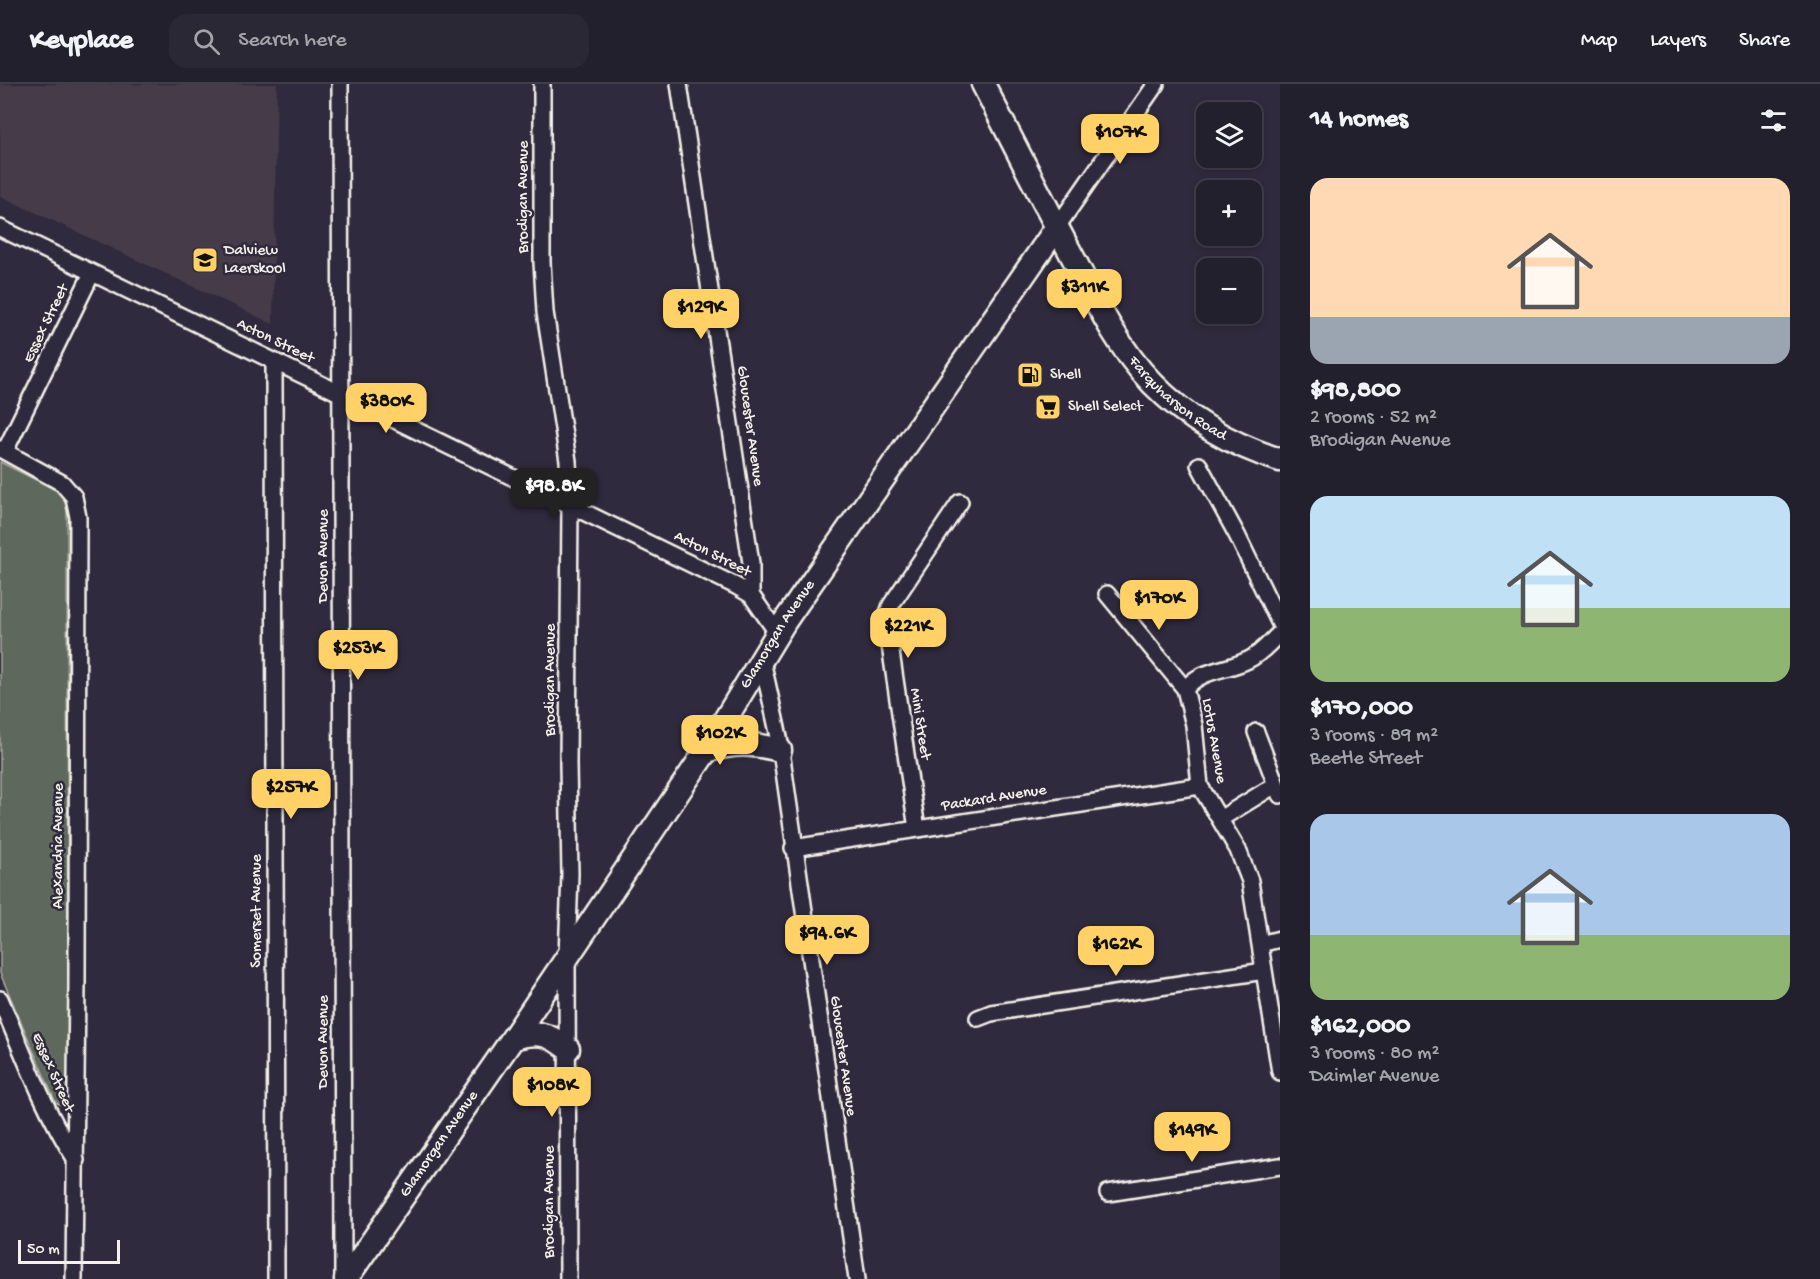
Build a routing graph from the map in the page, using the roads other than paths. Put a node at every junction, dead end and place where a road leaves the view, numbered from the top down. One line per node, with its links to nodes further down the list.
1 (340, 84): 10 (street, Devon Avenue)
2 (542, 84): 15 (street, Brodigan Avenue)
3 (679, 84): 17 (street, Gloucester Avenue)
4 (983, 84): 6 (street, Farquharson Road)
5 (1156, 84): 6 (street, Glamorgan Avenue)
6 (1057, 227): 12 (street, Farquharson Road); 20 (street, Glamorgan Avenue)
7 (0, 228): 8 (street, Acton Street)
8 (92, 273): 9 (street, Acton Street); 11 (street, Essex Street)
9 (273, 362): 10 (street, Acton Street); 44 (street, Somerset Avenue)
10 (342, 394): 15 (street, Acton Street); 45 (street, Devon Avenue)
11 (2, 450): 40 (street, Alexandria Avenue)
12 (1280, 460)
13 (1199, 465): 18 (street)
14 (960, 502): 29 (street, Mini Street)
15 (570, 505): 17 (street, Acton Street); 33 (street, Brodigan Avenue)
16 (1107, 594): 22 (street)
17 (751, 595): 20 (street, Acton Street)
18 (1280, 624)
19 (1280, 633): 22 (street)
20 (778, 634): 21 (street, Glamorgan Avenue)
21 (762, 660): 24 (street, Gloucester Avenue); 25 (street, Glamorgan Avenue)
22 (1185, 689): 26 (street, Lotus Avenue)
23 (1256, 732): 27 (street)
24 (780, 750): 25 (street); 30 (street, Gloucester Avenue)
25 (706, 751): 33 (street, Glamorgan Avenue)
26 (1200, 786): 28 (street, Lotus Avenue); 29 (street, Packard Avenue)
27 (1277, 790): 28 (street)
28 (1220, 819): 32 (street, Lotus Avenue)
29 (917, 829): 30 (street, Packard Avenue)
30 (793, 848): 47 (street, Gloucester Avenue)
31 (1280, 939): 32 (street)
32 (1260, 944): 34 (street, Lotus Avenue)
33 (567, 957): 37 (street, Glamorgan Avenue); 38 (street, Brodigan Avenue)
34 (1264, 970): 36 (street); 39 (street, Lotus Avenue)
35 (0, 999): 40 (street, Essex Street)
36 (978, 1018)
37 (513, 1038): 38 (street); 45 (street, Glamorgan Avenue)
38 (568, 1049): 46 (street, Brodigan Avenue)
39 (1280, 1072)
40 (76, 1160): 43 (street, Alexandria Avenue)
41 (1280, 1166): 42 (street)
42 (1108, 1193)
43 (75, 1279)
44 (276, 1279)
45 (345, 1279)
46 (568, 1279)
47 (857, 1279)

